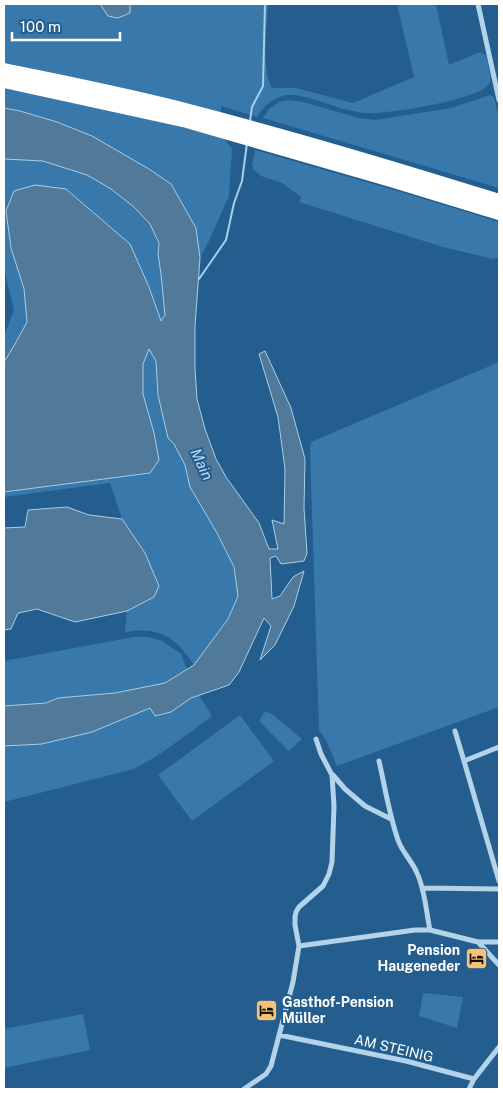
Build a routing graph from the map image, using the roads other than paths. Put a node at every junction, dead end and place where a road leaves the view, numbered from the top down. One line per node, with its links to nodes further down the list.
1 (478, 4): 4 (street)
2 (4, 70): 5 (highway)
3 (4, 82): 5 (highway)
4 (499, 100)
5 (281, 142): 6 (highway); 7 (highway)
6 (499, 200)
7 (499, 213)
8 (455, 731): 12 (street)
9 (316, 739): 13 (street)
10 (499, 747): 12 (street)
11 (379, 761): 14 (street)
12 (464, 761): 15 (street)
13 (332, 775): 14 (street); 21 (street)
14 (391, 820): 16 (street)
15 (499, 881)
16 (422, 888): 17 (street); 18 (street)
17 (499, 889)
18 (430, 930): 19 (street); 21 (street)
19 (478, 942): 20 (street); 22 (street)
20 (499, 942)
21 (299, 946): 23 (street)
22 (499, 965)
23 (278, 1035): 25 (street, AM STEINIG); 26 (street)
24 (499, 1047): 25 (street)
25 (474, 1079): 28 (street)
26 (245, 1088): 27 (street)
27 (239, 1089)
28 (469, 1089)

